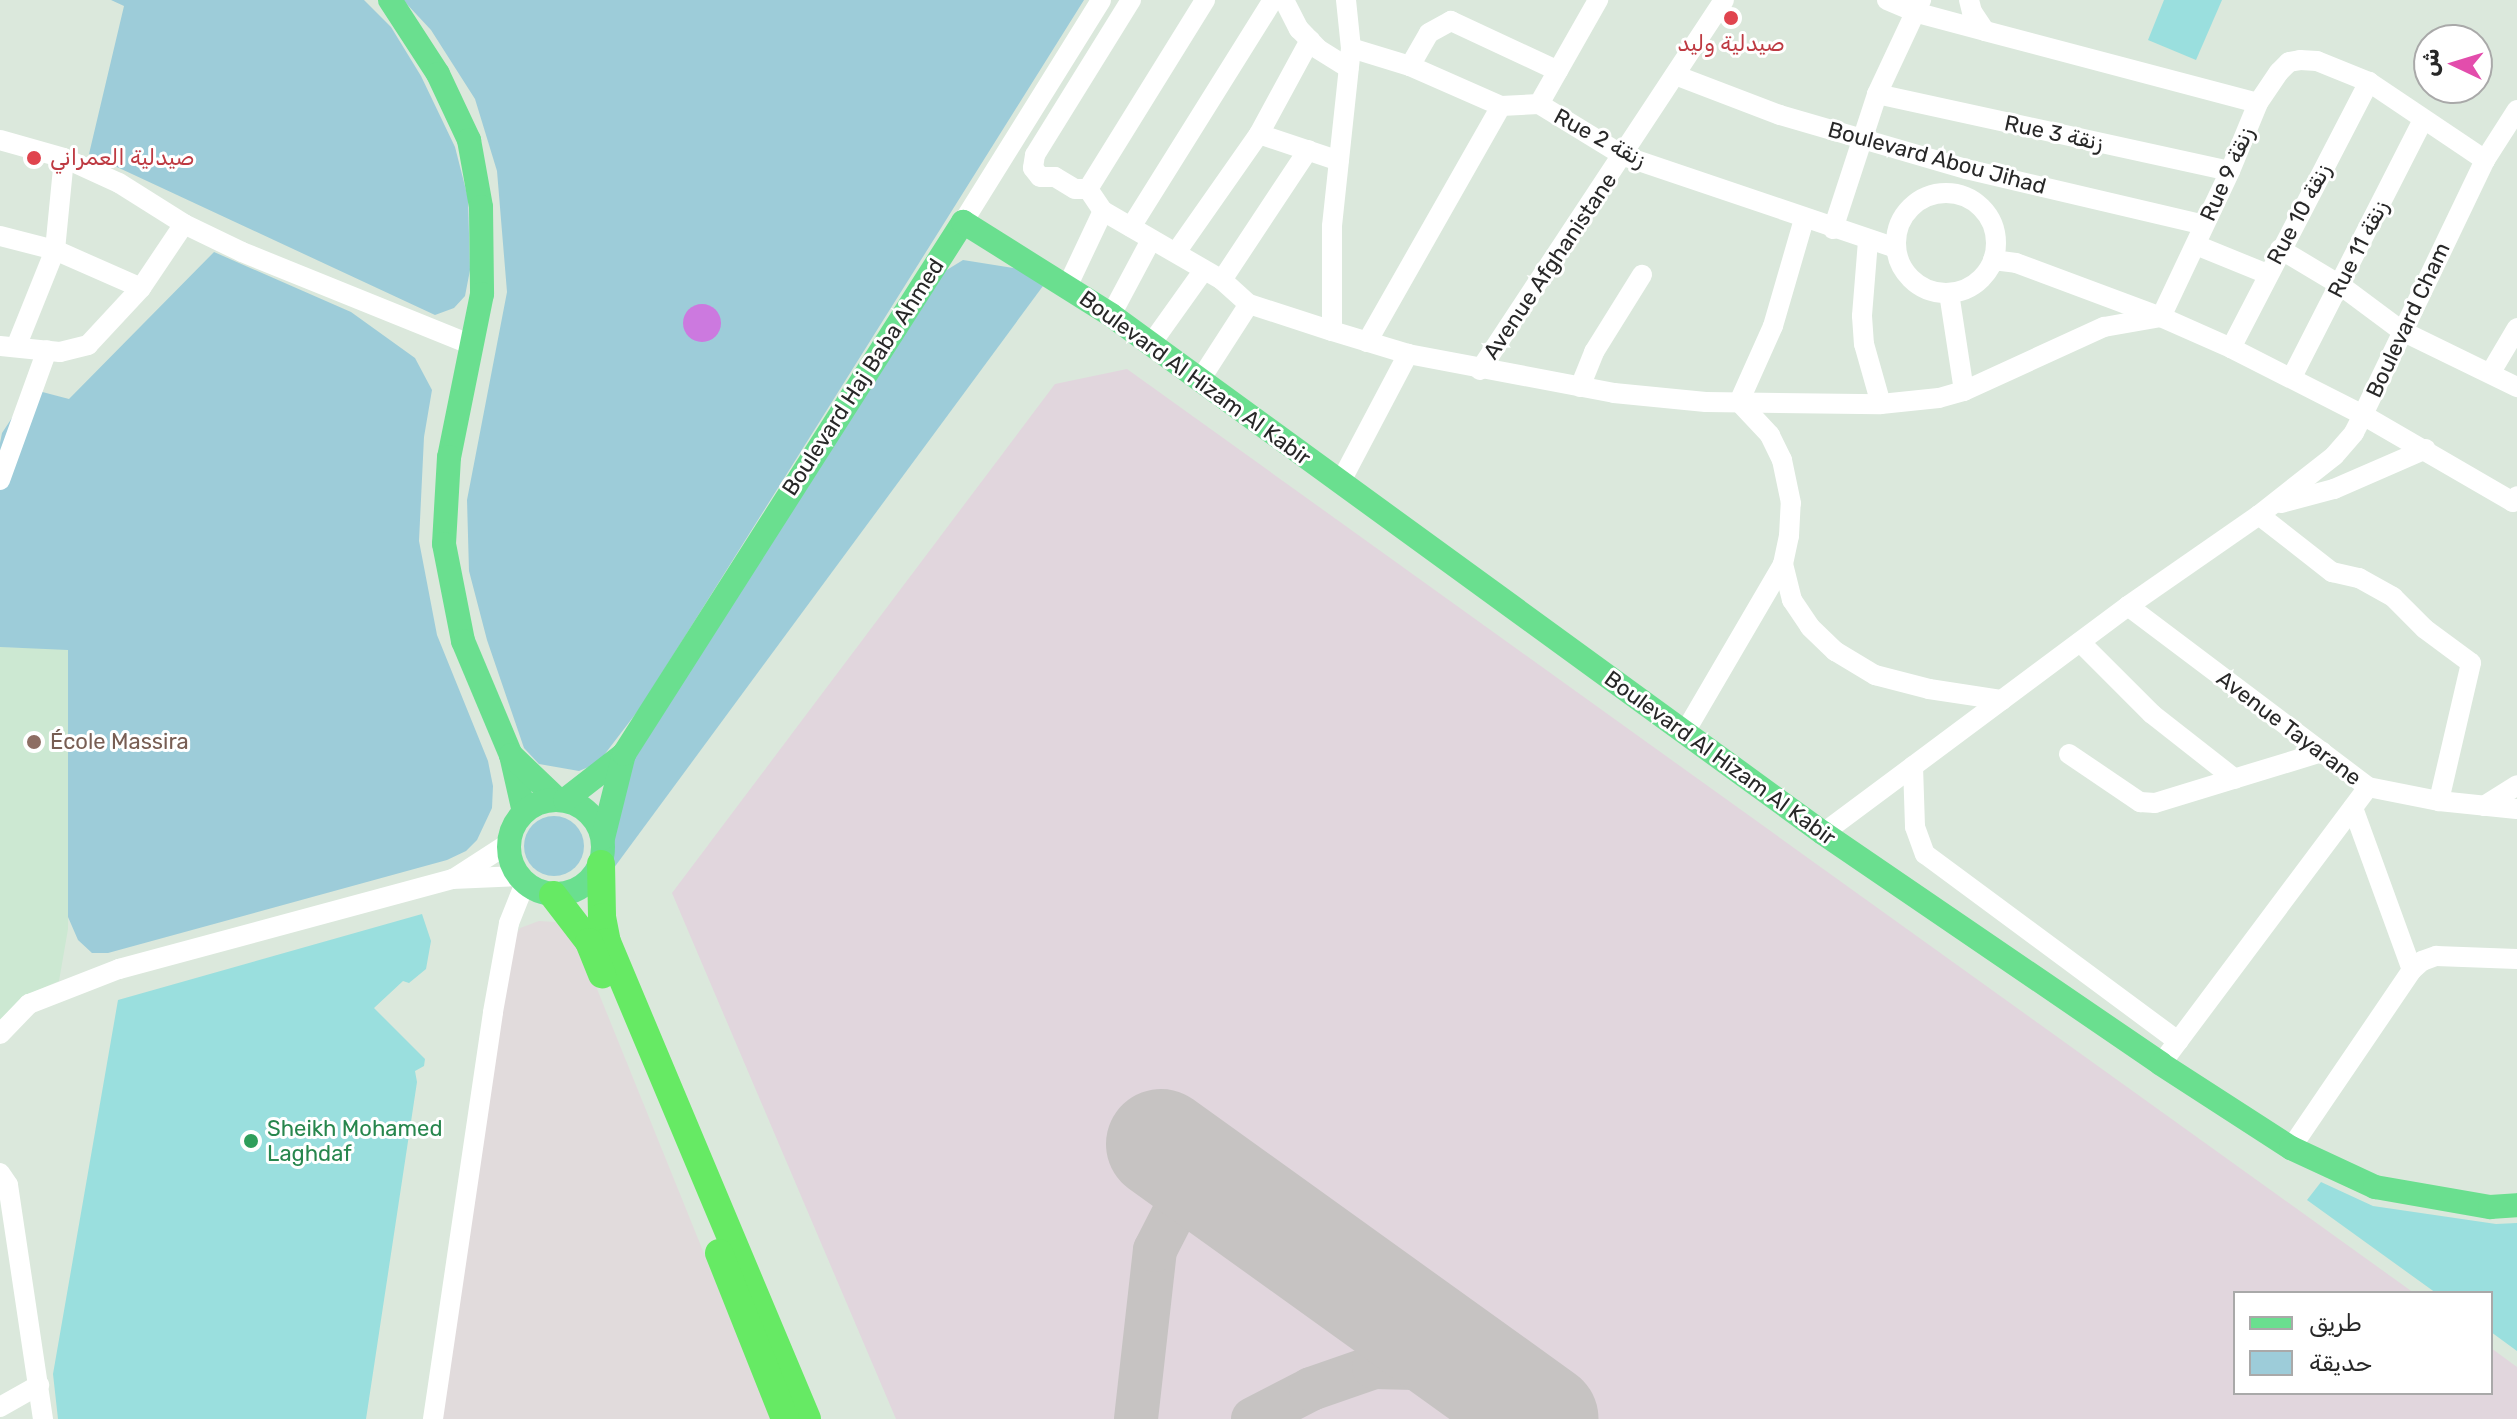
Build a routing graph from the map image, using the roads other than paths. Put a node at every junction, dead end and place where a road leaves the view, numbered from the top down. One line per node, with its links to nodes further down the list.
1 (390, 0): 70 (main road)
2 (1101, 0): 41 (street, Boulevard Haj Baba Ahmed)
3 (1131, 0): 37 (street)
4 (1205, 0): 37 (street)
5 (1273, 0): 44 (street)
6 (1284, 0): 14 (street)
7 (1346, 0): 15 (street)
8 (1598, 0): 17 (street)
9 (1724, 0): 18 (street, Avenue Afghanistane)
10 (1887, 0): 12 (street)
11 (1969, 0): 13 (street)
12 (1919, 7): 13 (street); 20 (street)
13 (1985, 31): 21 (street)
14 (1310, 40): 15 (street, Rue 2 زنقة); 27 (street)
15 (1350, 58): 16 (street, Rue 2 زنقة); 34 (street)
16 (1410, 66): 17 (street); 23 (street, Rue 2 زنقة)
17 (1558, 71): 22 (street)
18 (1675, 75): 28 (street, Boulevard Abou Jihad); 31 (street, Avenue Afghanistane)
19 (2369, 82): 21 (street, Rue 9 زنقة); 25 (street); 51 (street, Rue 10 زنقة)
20 (1877, 94): 28 (street); 36 (street, Rue 3 زنقة)
21 (2258, 103): 36 (street, Rue 9 زنقة)
22 (1539, 104): 23 (street, Rue 2 زنقة); 31 (street, Rue 2 زنقة)
23 (1501, 106): 68 (street)
24 (2517, 110): 26 (street, Boulevard Cham)
25 (2423, 120): 33 (street); 59 (street, Rue 11 زنقة)
26 (2511, 132): 33 (street, Boulevard Cham)
27 (1259, 134): 30 (street); 53 (street)
28 (1865, 137): 35 (street, Boulevard Abou Jihad); 45 (street)
29 (0, 140): 32 (street)
30 (1308, 150): 34 (street); 57 (street)
31 (1624, 156): 40 (street, Rue 2 زنقة); 75 (street, Avenue Afghanistane)
32 (64, 158): 42 (street); 52 (street)
33 (2485, 160): 67 (street, Boulevard Cham)
34 (1339, 161): 66 (street)
35 (1966, 169): 38 (street); 43 (street, Boulevard Abou Jihad)
36 (2230, 171): 43 (street, Rue 9 زنقة)
37 (1088, 189): 39 (street)
38 (1961, 195): 50 (street); 54 (street)
39 (1103, 211): 44 (street); 58 (street)
40 (1804, 219): 45 (street, Rue 2 زنقة); 82 (street)
41 (963, 222): 58 (main road, Boulevard Al Hizam Al Kabir); 96 (main road, Boulevard Haj Baba Ahmed)
42 (184, 224): 60 (street); 70 (street)
43 (2204, 225): 49 (street, Rue 9 زنقة)
44 (1131, 227): 47 (street)
45 (1833, 229): 48 (street, Rue 2 زنقة)
46 (0, 236): 52 (street)
47 (1151, 240): 53 (street); 63 (street)
48 (1868, 241): 50 (street, Rue 2 زنقة); 83 (street)
49 (2196, 245): 55 (street); 64 (street, Rue 9 زنقة)
50 (1896, 248): 61 (street)
51 (2280, 249): 55 (street, Rue 10 زنقة); 59 (street)
52 (55, 250): 60 (street); 71 (street)
53 (1177, 251): 57 (street)
54 (1993, 260): 61 (street); 64 (street)
55 (2267, 274): 72 (street, Rue 10 زنقة)
56 (1642, 275): 79 (street)
57 (1213, 276): 62 (street); 69 (street)
58 (1068, 285): 63 (main road, Boulevard Al Hizam Al Kabir)
59 (2340, 285): 67 (street); 77 (street, Rue 11 زنقة)
60 (141, 288): 73 (street)
61 (1949, 293): 81 (street)
62 (1249, 304): 66 (street); 78 (street)
63 (1111, 315): 69 (main road, Boulevard Al Hizam Al Kabir)
64 (2161, 317): 72 (street); 81 (street)
65 (2517, 328): 76 (street)
66 (1332, 331): 68 (street)
67 (2402, 331): 76 (street); 84 (street, Boulevard Cham)
68 (1367, 342): 74 (street)
69 (1151, 344): 78 (main road, Boulevard Al Hizam Al Kabir)
70 (472, 345): 98 (main road)
71 (8, 347): 73 (street)
72 (2231, 348): 77 (street)
73 (47, 350): 86 (street)
74 (1408, 354): 75 (street); 87 (street)
75 (1480, 370): 79 (street)
76 (2491, 372): 80 (street)
77 (2292, 377): 84 (street)
78 (1200, 380): 87 (main road, Boulevard Al Hizam Al Kabir)
79 (1580, 387): 82 (street)
80 (2517, 387)
81 (1964, 391): 83 (street)
82 (1739, 402): 83 (street); 90 (street)
83 (1881, 404)
84 (2363, 415): 85 (street, Boulevard Cham); 89 (street)
85 (2426, 449): 88 (street, Boulevard Cham); 89 (street)
86 (0, 480)
87 (1340, 483): 94 (main road, Boulevard Al Hizam Al Kabir)
88 (2516, 501)
89 (2264, 511): 91 (street); 104 (street)
90 (1783, 564): 93 (street); 94 (street)
91 (2128, 606): 92 (street); 95 (street, Avenue Tayarane)
92 (2080, 642): 93 (street); 100 (street)
93 (2002, 700): 99 (street)
94 (1685, 732): 109 (main road, Boulevard Al Hizam Al Kabir)
95 (2322, 752): 100 (street); 102 (street, Avenue Tayarane)
96 (624, 754): 103 (main road); 111 (main road)
97 (2069, 754): 100 (street)
98 (511, 755): 103 (main road); 108 (main road)
99 (1913, 766): 109 (street); 117 (street)
100 (2235, 779)
101 (2517, 785): 105 (street)
102 (2368, 787): 104 (street, Avenue Tayarane); 106 (street)
103 (561, 799): 108 (main road); 111 (main road)
104 (2439, 801): 105 (street, Avenue Tayarane)
105 (2484, 806): 107 (street, Avenue Tayarane)
106 (2353, 808): 115 (street); 117 (street)
107 (2517, 809)
108 (524, 812): 110 (main road)
109 (1823, 833): 118 (main road, Boulevard Al Hizam Al Kabir)
110 (509, 843): 112 (street); 113 (main road)
111 (602, 851): 113 (main road); 127 (highway)
112 (452, 879): 113 (street); 116 (street)
113 (535, 886): 125 (street); 126 (highway)
114 (2517, 959): 115 (street)
115 (2412, 970): 119 (street)
116 (0, 1034)
117 (2178, 1041): 118 (street)
118 (2161, 1064): 119 (main road, Boulevard Al Hizam Al Kabir)
119 (2291, 1148): 121 (main road, Boulevard Al Hizam Al Kabir)
120 (3, 1186): 122 (street)
121 (2517, 1205)
122 (39, 1385): 123 (street); 124 (street)
123 (2, 1403)
124 (43, 1419)
125 (433, 1419)
126 (785, 1419)
127 (807, 1419)

